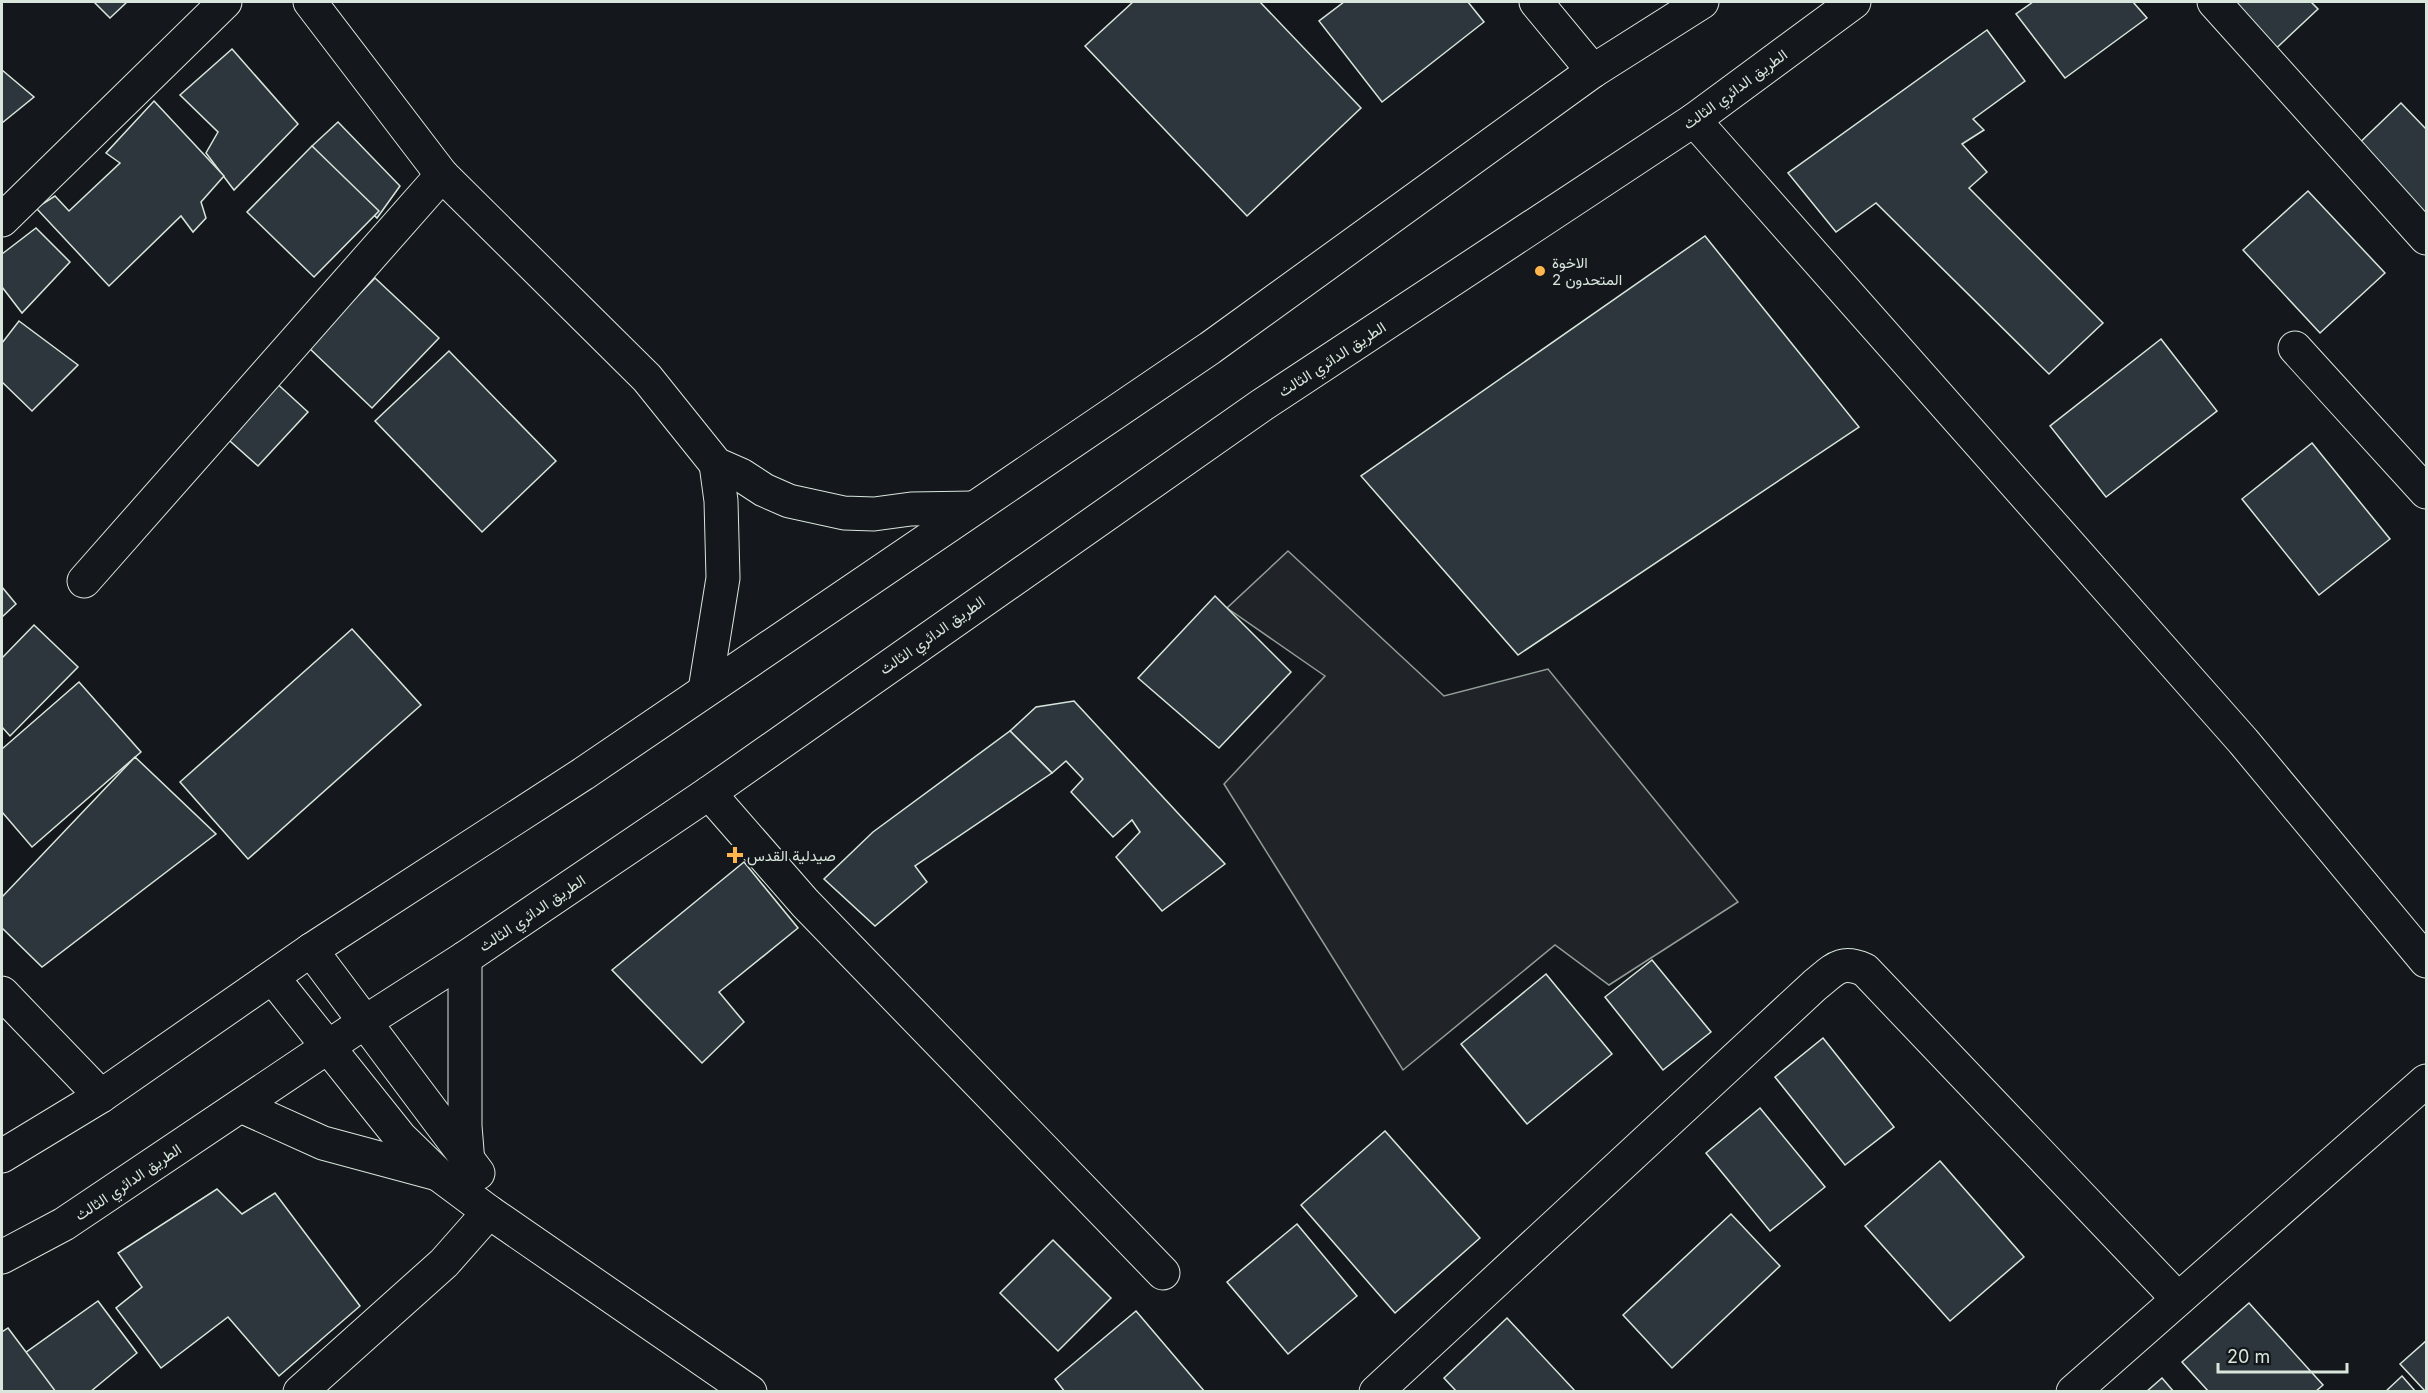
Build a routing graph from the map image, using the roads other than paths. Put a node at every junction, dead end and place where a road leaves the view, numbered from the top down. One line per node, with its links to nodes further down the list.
1 (225, 2): 10 (street)
2 (310, 2): 9 (street)
3 (1536, 2): 7 (street)
4 (1702, 2): 7 (street)
5 (1854, 2): 8 (street, الطريق الدائري الثالث)
6 (2214, 2): 11 (street)
7 (1593, 71): 15 (street)
8 (1694, 120): 18 (street, الطريق الدائري الثالث); 21 (street)
9 (442, 175): 13 (street); 16 (street)
10 (2, 220)
11 (2427, 238)
12 (2295, 348): 14 (street)
13 (716, 464): 15 (street); 17 (street)
14 (2427, 492)
15 (973, 508): 17 (street)
16 (84, 581)
17 (705, 690): 19 (street)
18 (709, 793): 20 (street, الطريق الدائري الثالث); 35 (street)
19 (311, 950): 22 (street); 24 (street)
20 (465, 958): 24 (street, الطريق الدائري الثالث); 30 (street)
21 (2427, 961)
22 (273, 978): 25 (street); 27 (street)
23 (2, 993): 27 (street)
24 (365, 1023): 25 (street, الطريق الدائري الثالث); 30 (street)
25 (328, 1048): 28 (street, الطريق الدائري الثالث); 31 (street)
26 (2427, 1081): 36 (street)
27 (101, 1096): 29 (street)
28 (242, 1106): 31 (street); 34 (street, الطريق الدائري الثالث)
29 (2, 1156)
30 (468, 1162): 33 (street)
31 (438, 1174): 32 (street)
32 (489, 1212): 33 (street); 38 (street)
33 (534, 1241): 37 (street)
34 (2, 1257)
35 (1163, 1273)
36 (2178, 1299): 39 (street); 40 (street)
37 (729, 1386)
38 (300, 1392)
39 (1376, 1392)
40 (2073, 1392)

